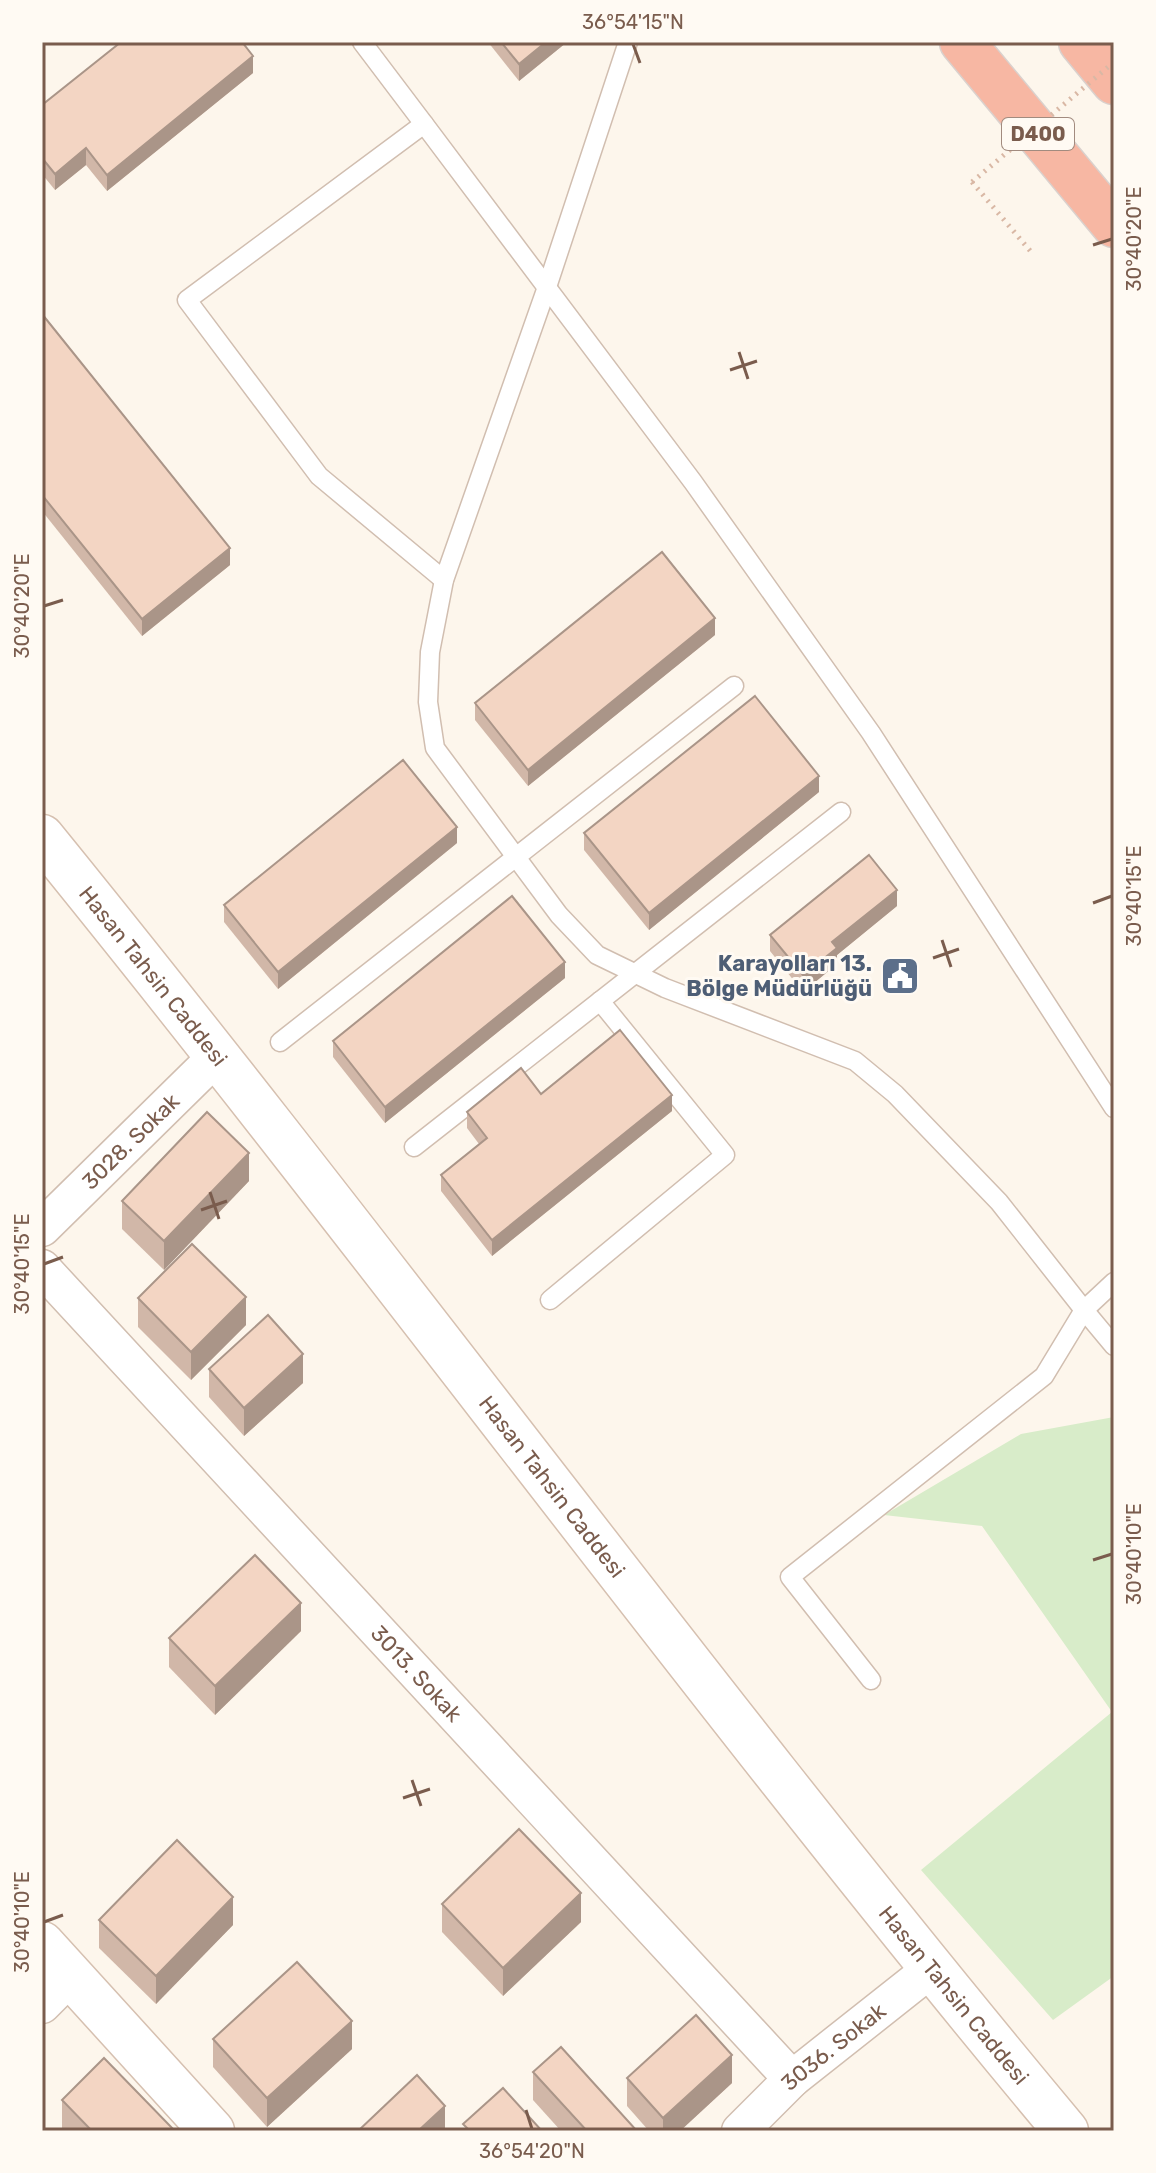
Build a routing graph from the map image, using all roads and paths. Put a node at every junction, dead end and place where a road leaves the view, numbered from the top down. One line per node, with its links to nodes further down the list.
1 (362, 42): 7 (lane)
2 (628, 42): 10 (lane)
3 (962, 42): 8 (highway, D400)
4 (1081, 42): 6 (highway)
5 (1114, 62): 9 (path, bridge)
6 (1114, 82)
7 (424, 124): 10 (lane); 11 (lane)
8 (1114, 225)
9 (1032, 253)
10 (547, 287): 11 (lane); 20 (lane)
11 (444, 580): 15 (lane)
12 (734, 686): 15 (lane)
13 (841, 812): 16 (lane)
14 (43, 841): 19 (street, Hasan Tahsin Caddesi)
15 (514, 858): 16 (lane); 18 (lane)
16 (636, 973): 17 (lane); 26 (lane)
17 (600, 1001): 21 (lane); 25 (lane)
18 (280, 1042)
19 (219, 1054): 22 (street, 3028. Sokak); 30 (street, Hasan Tahsin Caddesi)
20 (1114, 1108)
21 (414, 1147)
22 (42, 1228)
23 (42, 1268): 33 (street, 3013. Sokak)
24 (1114, 1282): 26 (lane)
25 (550, 1300)
26 (1084, 1310): 27 (lane); 28 (lane)
27 (1114, 1346)
28 (871, 1680)
29 (42, 1944): 31 (street)
30 (931, 1969): 33 (street, 3036. Sokak); 36 (street, Hasan Tahsin Caddesi)
31 (72, 1975): 32 (street); 35 (street)
32 (42, 2005)
33 (792, 2079): 34 (street, 3036. Sokak)
34 (750, 2128)
35 (212, 2131)
36 (1066, 2131)

